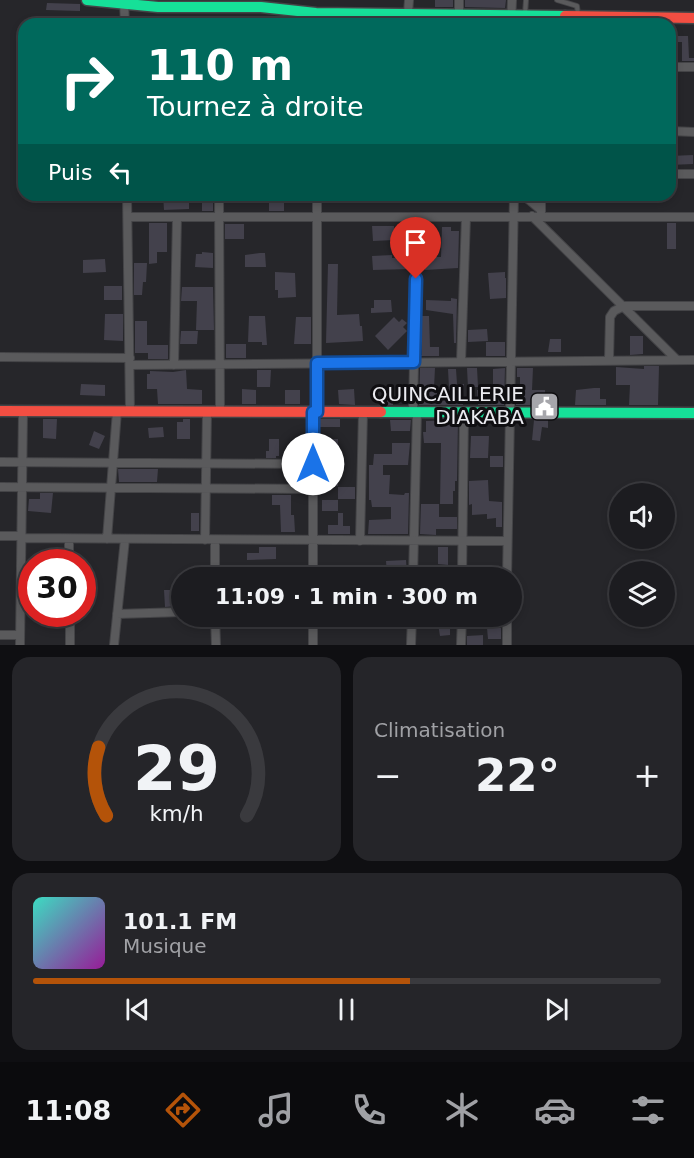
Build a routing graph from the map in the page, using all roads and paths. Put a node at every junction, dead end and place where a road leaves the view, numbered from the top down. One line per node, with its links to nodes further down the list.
1 (87, 0): 7 (street)
2 (409, 0): 9 (street)
3 (459, 0): 10 (street)
4 (512, 0): 16 (street)
5 (526, 0): 11 (lane)
6 (557, 0): 12 (lane)
7 (105, 1): 8 (street)
8 (124, 3): 13 (street); 14 (street)
9 (408, 13): 10 (street); 14 (street)
10 (459, 15): 15 (street)
11 (525, 15): 12 (street); 17 (street)
12 (578, 16): 18 (street)
13 (125, 18)
14 (316, 18)
15 (490, 18)
16 (511, 18)
17 (517, 18)
18 (592, 18)
19 (676, 18): 20 (street)
20 (694, 18)
21 (676, 67): 22 (street)
22 (694, 67)
23 (676, 131): 24 (street)
24 (694, 132)
25 (676, 174): 26 (street)
26 (694, 174)
27 (127, 201): 34 (street)
28 (219, 201): 36 (street)
29 (317, 201): 37 (street)
30 (514, 201): 40 (street)
31 (528, 201): 33 (street)
32 (540, 201): 33 (street)
33 (538, 214): 40 (street); 41 (street); 42 (street)
34 (128, 217): 35 (street); 49 (street)
35 (177, 217): 36 (street); 53 (street)
36 (219, 217): 37 (street); 54 (street)
37 (317, 217): 38 (street); 52 (street)
38 (417, 217): 39 (street); 50 (street)
39 (466, 217): 40 (street); 51 (street)
40 (514, 217): 48 (street)
41 (694, 217)
42 (624, 306): 43 (street); 45 (street); 46 (street)
43 (694, 306)
44 (0, 357): 49 (street)
45 (609, 360): 46 (street); 48 (street)
46 (677, 360): 47 (street)
47 (694, 360)
48 (512, 361): 51 (street); 65 (street)
49 (130, 362): 53 (street); 58 (street)
50 (414, 362): 51 (street); 52 (street); 63 (street)
51 (461, 362)
52 (317, 363): 54 (street); 61 (street)
53 (174, 364): 54 (street)
54 (220, 364): 60 (street)
55 (0, 411): 56 (street)
56 (23, 411): 57 (street); 68 (street)
57 (117, 411): 58 (street); 69 (street)
58 (130, 411): 59 (street)
59 (207, 412): 60 (street); 70 (street)
60 (220, 412): 61 (street)
61 (315, 412): 62 (street); 71 (street)
62 (363, 412): 63 (street); 85 (street)
63 (415, 412): 64 (street); 86 (street)
64 (464, 412): 65 (street); 87 (street)
65 (511, 412): 66 (street); 88 (street)
66 (694, 413)
67 (0, 462): 68 (street)
68 (22, 462): 69 (street); 73 (street)
69 (113, 463): 70 (street); 74 (street)
70 (206, 463): 71 (street); 75 (street)
71 (313, 464): 76 (street)
72 (0, 487): 73 (street)
73 (22, 487): 74 (street); 78 (street)
74 (111, 488): 75 (street); 80 (street)
75 (206, 488): 76 (street); 82 (street)
76 (313, 489): 84 (street)
77 (0, 536): 78 (street)
78 (21, 537): 79 (street); 105 (street)
79 (69, 539): 80 (street); 89 (street)
80 (107, 539): 81 (street)
81 (124, 539): 82 (street); 96 (street)
82 (206, 540): 83 (street)
83 (215, 540): 84 (street); 90 (street)
84 (313, 540): 85 (street); 91 (street)
85 (360, 541): 86 (street)
86 (414, 541): 87 (street); 92 (street)
87 (463, 541): 88 (street); 93 (street)
88 (506, 542): 94 (street)
89 (69, 549)
90 (215, 567)
91 (313, 567)
92 (413, 567)
93 (462, 567)
94 (507, 567)
95 (171, 612): 96 (street)
96 (117, 614): 107 (street)
97 (70, 627): 106 (street)
98 (216, 627): 108 (street)
99 (313, 627): 109 (street)
100 (412, 627): 110 (street)
101 (462, 627): 111 (street)
102 (507, 627): 112 (street)
103 (0, 635): 104 (street)
104 (16, 635)
105 (20, 645)
106 (70, 645)
107 (114, 645)
108 (216, 645)
109 (313, 645)
110 (411, 645)
111 (461, 645)
112 (507, 645)

